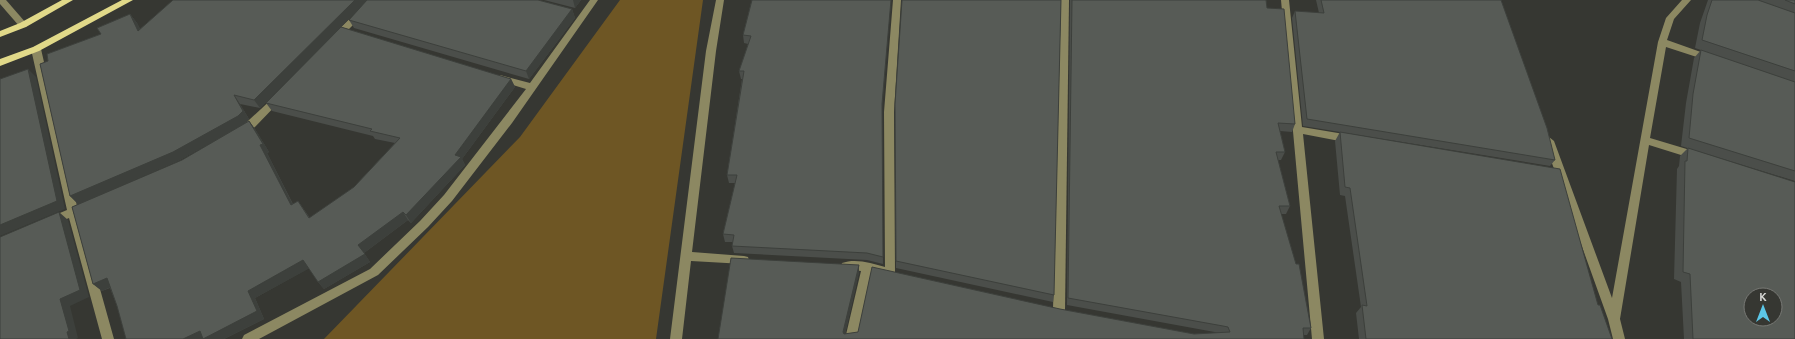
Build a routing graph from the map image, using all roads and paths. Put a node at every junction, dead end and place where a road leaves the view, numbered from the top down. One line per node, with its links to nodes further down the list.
1 (1, 0): 11 (street)
2 (69, 0): 11 (main road)
3 (129, 0): 15 (main road)
4 (374, 0): 14 (street)
5 (594, 0): 19 (street)
6 (720, 0): 30 (street)
7 (896, 0): 33 (street)
8 (1064, 0): 34 (street)
9 (1285, 0): 21 (street)
10 (1687, 0): 13 (street)
11 (23, 25): 12 (main road)
12 (0, 34)
13 (1662, 42): 16 (street); 25 (street)
14 (327, 47)
15 (36, 49): 17 (main road); 28 (street)
16 (1721, 62)
17 (0, 63)
18 (494, 76): 19 (street)
19 (532, 87): 37 (street)
20 (284, 91): 23 (street)
21 (1298, 130): 24 (street); 40 (street)
22 (1546, 130): 35 (street)
23 (229, 139)
24 (1360, 140)
25 (1645, 140): 26 (street); 35 (street)
26 (1705, 159)
27 (94, 203): 28 (street)
28 (73, 212): 29 (street); 36 (street)
29 (44, 224)
30 (686, 256): 31 (street); 38 (street)
31 (757, 260)
32 (836, 265): 33 (street)
33 (867, 267): 39 (street)
34 (1059, 310)
35 (1614, 319): 41 (street)
36 (108, 339)
37 (248, 339)
38 (676, 339)
39 (851, 339)
40 (1318, 339)
41 (1619, 339)

